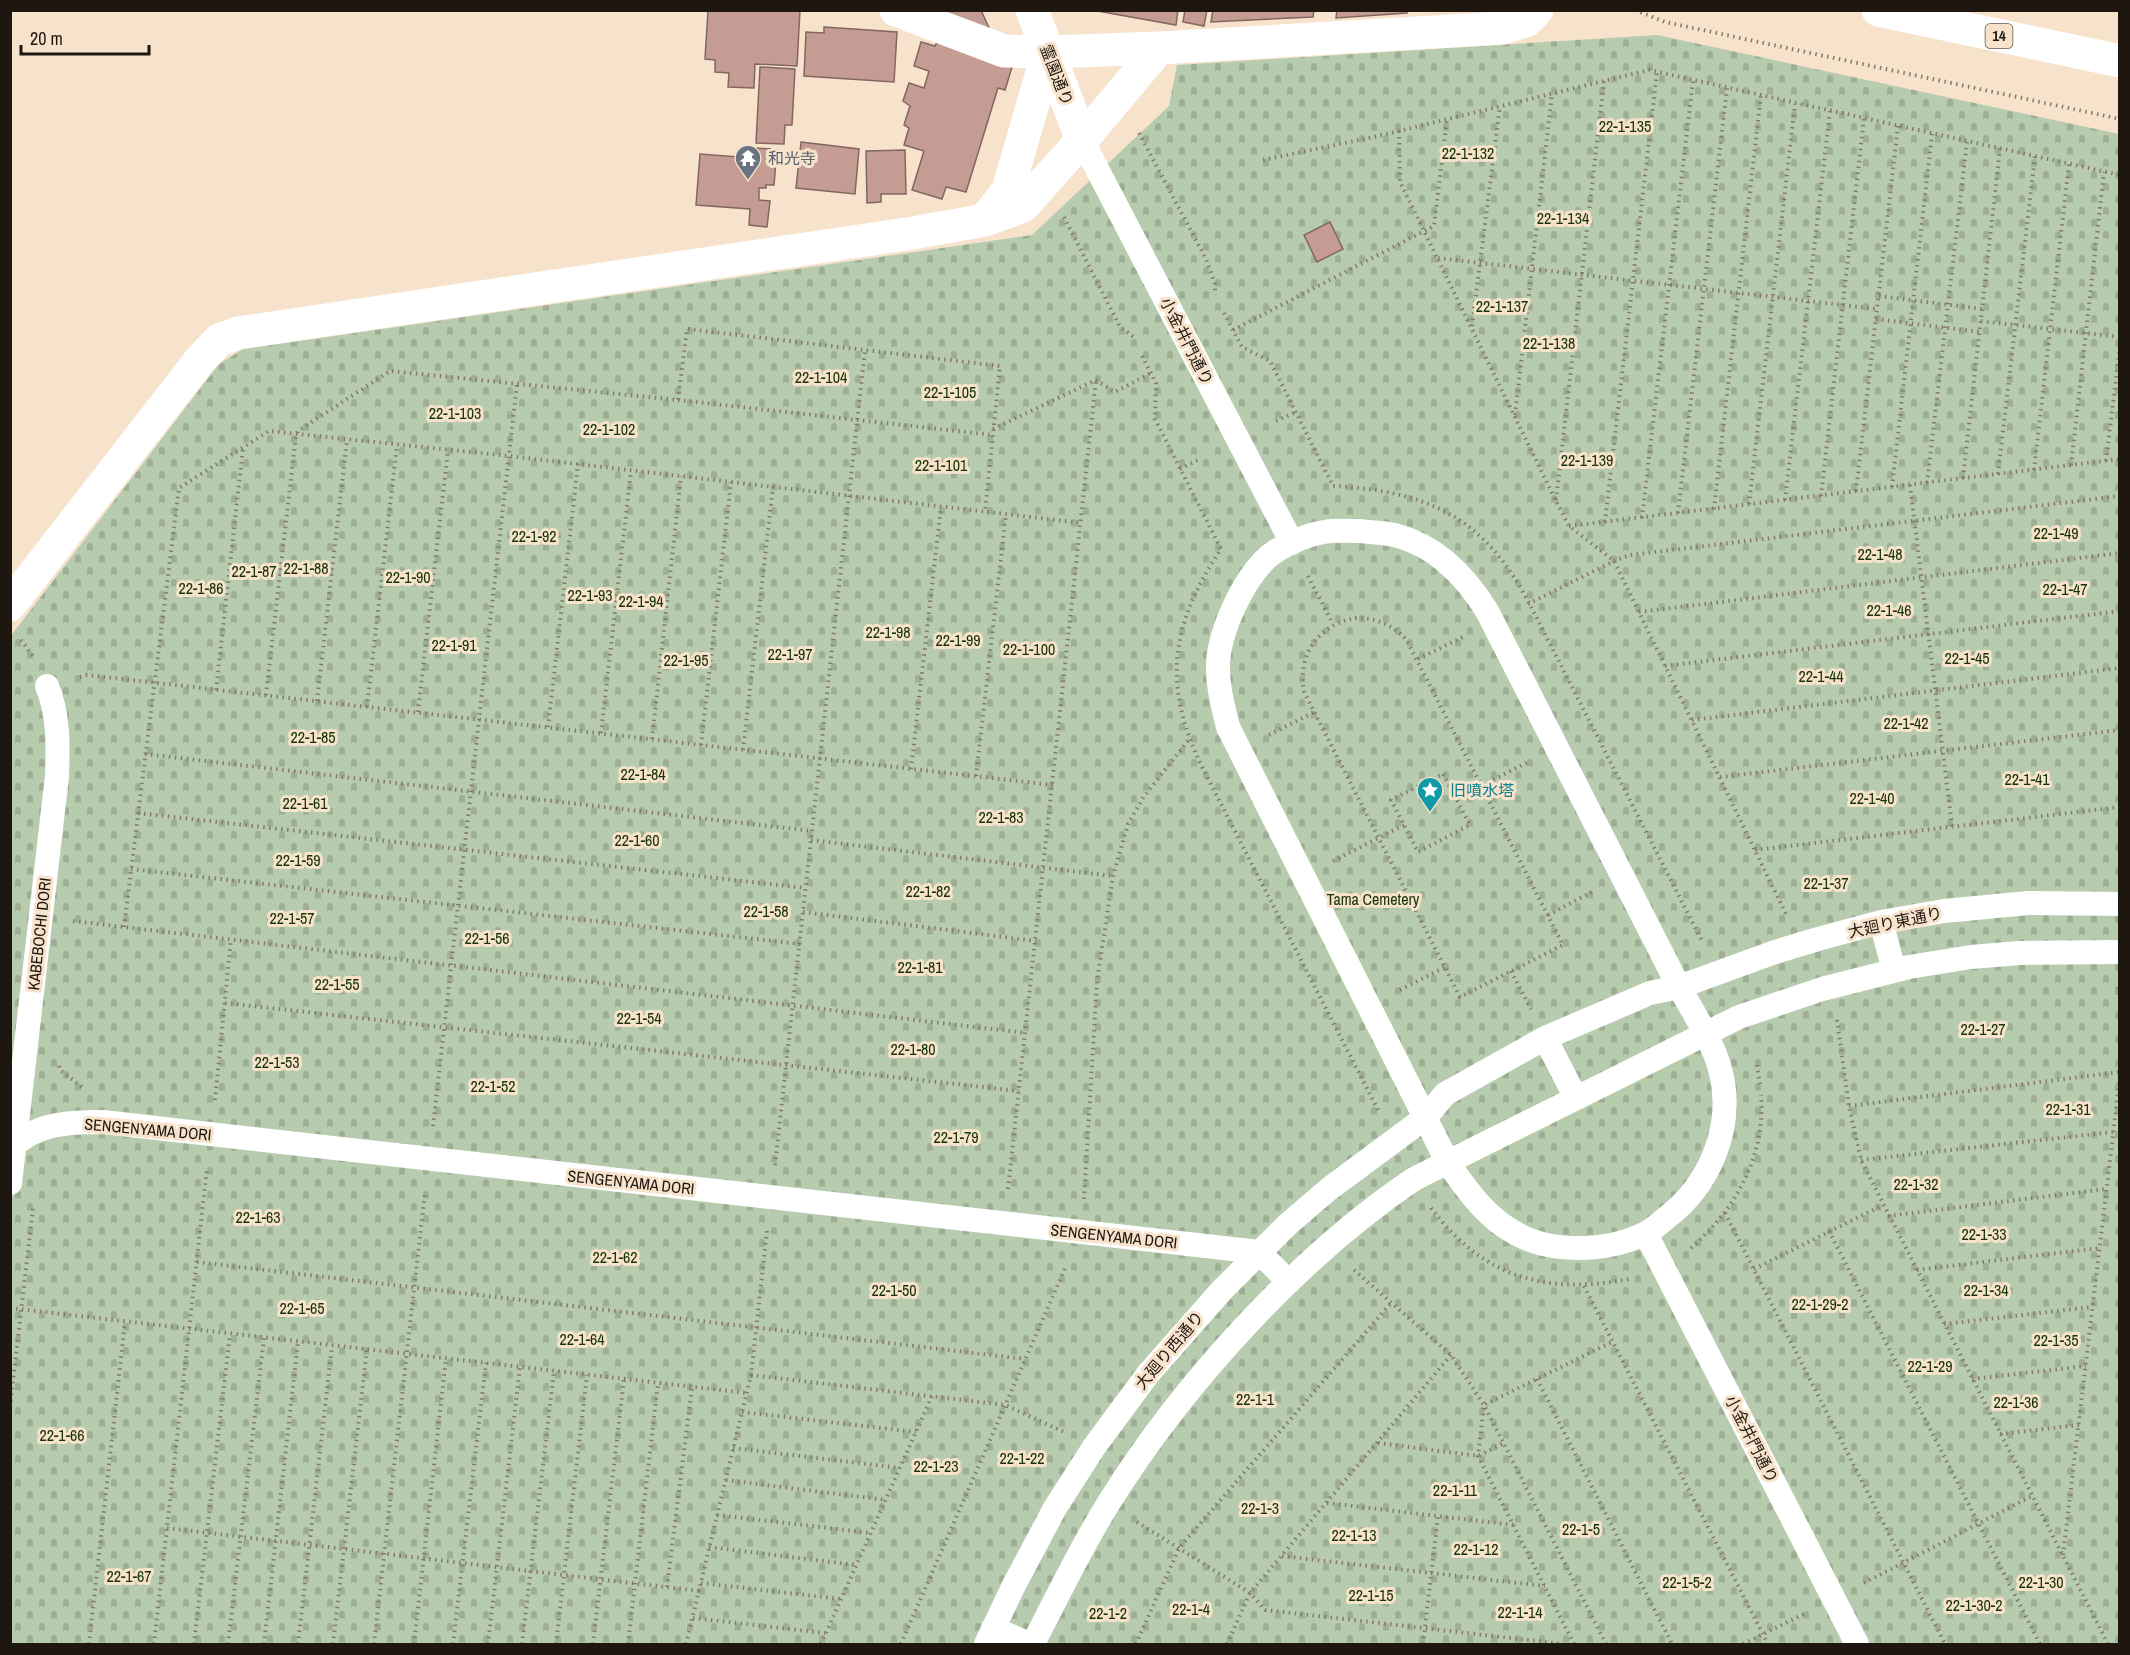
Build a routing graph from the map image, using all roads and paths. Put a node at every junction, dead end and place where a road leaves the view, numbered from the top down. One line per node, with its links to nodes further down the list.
1 (896, 10): 7 (street)
2 (1032, 10): 7 (street, 霊園通り)
3 (1536, 10): 6 (street)
4 (1635, 10): 20 (path)
5 (1878, 10): 8 (street, 14)
6 (1160, 48): 7 (street); 25 (street)
7 (1048, 52): 25 (street, 霊園通り); 34 (street)
8 (2120, 61)
9 (1657, 72): 10 (path); 11 (path); 40 (path)
10 (1693, 80): 12 (path); 41 (path)
11 (1604, 81): 13 (path); 39 (path)
12 (1727, 88): 14 (path); 42 (path)
13 (1552, 94): 16 (path); 38 (path)
14 (1761, 95): 15 (path); 43 (path)
15 (1795, 104): 17 (path); 46 (path)
16 (1500, 106): 19 (path); 37 (path)
17 (1830, 111): 18 (path); 48 (path)
18 (1864, 118): 21 (path); 49 (path)
19 (1447, 119): 22 (path); 35 (path)
20 (2120, 119)
21 (1898, 126): 24 (path); 45 (path)
22 (1399, 131): 29 (path); 35 (path)
23 (1139, 133): 44 (path)
24 (1932, 134): 26 (path); 47 (path)
25 (1082, 140): 34 (street); 119 (lane, 小金井門通り)
26 (1966, 142): 27 (path); 50 (path)
27 (2000, 149): 28 (path); 52 (path)
28 (2035, 156): 30 (path); 57 (path)
29 (1263, 160)
30 (2069, 164): 31 (path); 60 (path)
31 (2104, 172): 32 (path); 63 (path)
32 (2120, 175)
33 (1059, 208): 65 (path)
34 (985, 220): 124 (street)
35 (1424, 231): 36 (path); 61 (path)
36 (1437, 258): 37 (path); 58 (path)
37 (1480, 263): 38 (path); 58 (path)
38 (1532, 268): 39 (path); 75 (path)
39 (1582, 274): 40 (path); 107 (path)
40 (1633, 280): 41 (path); 116 (path)
41 (1669, 285): 42 (path); 114 (path)
42 (1704, 288): 43 (path); 112 (path)
43 (1738, 292): 46 (path); 110 (path)
44 (1215, 295)
45 (1879, 296): 47 (path); 51 (path)
46 (1773, 297): 48 (path); 108 (path)
47 (1913, 300): 50 (path); 56 (path)
48 (1808, 301): 49 (path); 106 (path)
49 (1842, 304): 51 (path); 104 (path)
50 (1948, 304): 52 (path); 59 (path)
51 (1877, 309): 54 (path)
52 (1983, 309): 55 (path)
53 (1224, 314): 61 (path)
54 (1876, 319): 56 (path); 102 (path)
55 (1981, 321): 57 (path); 62 (path)
56 (1910, 323): 59 (path); 101 (path)
57 (2015, 325): 60 (path); 94 (path)
58 (1472, 328): 75 (path)
59 (1945, 328): 62 (path); 98 (path)
60 (2050, 328): 63 (path); 92 (path)
61 (1233, 330): 69 (path)
62 (1980, 332): 96 (path)
63 (2085, 333): 64 (path); 90 (path)
64 (2120, 337)
65 (1134, 338)
66 (2120, 346): 88 (path)
67 (865, 350): 73 (path); 76 (path); 78 (path)
68 (1142, 356): 70 (path)
69 (1270, 361)
70 (1151, 373): 71 (path); 91 (path)
71 (1096, 380): 78 (path); 117 (path)
72 (517, 384): 73 (path); 79 (path); 85 (path)
73 (678, 400): 76 (path)
74 (1296, 412): 77 (path)
75 (1515, 416): 107 (path)
76 (857, 420): 80 (path); 103 (path)
77 (1276, 421)
78 (993, 429): 80 (path)
79 (296, 435): 81 (path); 83 (path); 138 (path)
80 (993, 435): 111 (path)
81 (347, 440): 82 (path); 139 (path)
82 (397, 445): 84 (path); 141 (path)
83 (243, 447): 134 (path); 136 (path)
84 (448, 450): 85 (path); 142 (path)
85 (509, 456): 89 (path); 144 (path)
86 (1200, 459): 91 (path)
87 (2120, 459): 88 (path)
88 (2106, 461): 90 (path)
89 (578, 464): 93 (path); 146 (path)
90 (2071, 465): 92 (path)
91 (1180, 468): 151 (path)
92 (2034, 470): 94 (path)
93 (631, 471): 95 (path); 148 (path)
94 (1998, 474): 96 (path)
95 (681, 476): 97 (path); 150 (path)
96 (1963, 478): 98 (path)
97 (731, 482): 100 (path); 152 (path)
98 (1928, 483): 99 (path)
99 (1910, 485): 101 (path); 115 (path)
100 (772, 487): 103 (path); 153 (path)
101 (1892, 487): 102 (path)
102 (1856, 491): 104 (path)
103 (848, 496): 109 (path); 156 (path)
104 (1821, 496): 106 (path)
105 (2120, 496): 115 (path)
106 (1785, 500): 108 (path)
107 (1556, 501): 118 (path)
108 (1749, 504): 110 (path)
109 (941, 507): 111 (path); 158 (path)
110 (1714, 509): 112 (path)
111 (985, 512): 113 (path)
112 (1678, 513): 114 (path)
113 (1006, 514): 117 (path); 159 (path)
114 (1642, 518): 116 (path)
115 (1914, 521): 121 (path); 123 (path)
116 (1605, 522): 118 (path)
117 (1082, 523): 161 (path)
118 (1569, 526): 121 (path)
119 (1292, 543): 127 (lane); 140 (lane)
120 (2120, 553): 123 (path)
121 (1614, 561): 126 (path); 127 (path)
122 (1308, 576): 128 (path)
123 (1921, 578): 126 (path); 129 (path)
124 (10, 605)
125 (2120, 611): 129 (path)
126 (1639, 612): 132 (path)
127 (1492, 622): 196 (lane)
128 (1333, 624): 131 (path); 143 (path)
129 (1928, 634): 132 (path); 137 (path)
130 (1464, 636): 131 (path)
131 (1418, 659): 162 (path)
132 (1665, 666): 145 (path)
133 (2120, 668): 137 (path)
134 (155, 683): 135 (path); 136 (path); 155 (path)
135 (47, 686): 184 (lane, KABEBOCHI DORI)
136 (216, 690): 138 (path)
137 (1935, 691): 145 (path); 154 (path)
138 (266, 695): 139 (path)
139 (317, 701): 141 (path)
140 (1223, 706): 151 (path); 216 (lane)
141 (367, 707): 142 (path)
142 (418, 712): 144 (path)
143 (1314, 712): 149 (path); 170 (path)
144 (479, 719): 146 (path); 163 (path)
145 (1692, 720): 160 (path)
146 (548, 727): 148 (path)
147 (2120, 730): 154 (path)
148 (601, 734): 150 (path)
149 (1266, 736)
150 (652, 739): 152 (path)
151 (1189, 739): 177 (path); 215 (path)
152 (701, 745): 153 (path)
153 (743, 750): 156 (path)
154 (1942, 751): 160 (path); 168 (path)
155 (145, 754): 163 (path); 166 (path)
156 (820, 758): 158 (path); 169 (path)
157 (1529, 762): 162 (path)
158 (910, 769): 159 (path)
159 (976, 776): 161 (path)
160 (1720, 777): 173 (path)
161 (1053, 785): 175 (path)
162 (1482, 786): 164 (path); 183 (path)
163 (471, 791): 169 (path); 172 (path)
164 (1456, 799): 167 (path); 167 (path)
165 (2120, 807): 168 (path)
166 (138, 813): 172 (path); 176 (path)
167 (1404, 825): 170 (path)
168 (1952, 826): 173 (path)
169 (812, 831): 171 (path)
170 (1378, 838): 174 (path); 193 (path)
171 (811, 840): 175 (path); 178 (path)
172 (464, 850): 178 (path); 181 (path)
173 (1755, 850): 185 (path)
174 (1331, 862)
175 (1044, 868): 177 (path); 189 (path)
176 (131, 869): 181 (path); 187 (path)
177 (1113, 876): 235 (path)
178 (805, 888): 182 (path)
179 (1595, 891): 183 (path)
180 (2120, 904): 186 (lane, 大廻り東通り)
181 (458, 905): 190 (path); 192 (path)
182 (803, 912): 189 (path); 190 (path)
183 (1548, 915): 195 (path)
184 (41, 917): 187 (path); 220 (lane, KABEBOCHI DORI)
185 (1790, 920)
186 (1881, 922): 194 (lane); 196 (lane, 大廻り東通り)
187 (124, 927): 188 (path)
188 (231, 939): 192 (path); 198 (path)
189 (1036, 941): 203 (path)
190 (800, 944): 199 (path)
191 (2120, 952): 194 (lane)
192 (451, 965): 199 (path); 202 (path)
193 (1444, 967): 195 (path); 197 (path)
194 (1893, 970): 204 (lane)
195 (1511, 971): 201 (path)
196 (1678, 987): 204 (lane); 205 (lane, 大廻り東通り)
197 (1397, 991)
198 (225, 1003): 202 (path); 213 (path)
199 (793, 1005): 203 (path); 208 (path)
200 (1835, 1012): 214 (path)
201 (1534, 1015)
202 (444, 1027): 208 (path); 217 (path)
203 (1026, 1033): 211 (path)
204 (1704, 1033): 212 (lane); 236 (lane)
205 (1545, 1038): 212 (lane); 216 (lane, 大廻り西通り)
206 (1755, 1056): 231 (path)
207 (57, 1063): 210 (path)
208 (786, 1065): 211 (path); 223 (path)
209 (2120, 1074): 214 (path); 218 (path)
210 (88, 1091)
211 (1019, 1091): 227 (path)
212 (1576, 1098): 222 (lane)
213 (214, 1106)
214 (1849, 1106): 221 (path)
215 (1379, 1113)
216 (1426, 1117): 222 (lane); 239 (lane, 大廻り西通り)
217 (432, 1132)
218 (2113, 1132): 221 (path); 226 (path)
219 (210, 1134): 220 (lane, SENGENYAMA DORI); 235 (lane, SENGENYAMA DORI); 241 (path)
220 (13, 1147): 224 (lane, KABEBOCHI DORI)
221 (1861, 1160): 228 (path)
222 (1448, 1163): 236 (lane); 246 (lane)
223 (774, 1172)
224 (10, 1183)
225 (426, 1186): 248 (path)
226 (2106, 1189): 232 (path); 237 (path)
227 (1008, 1198)
228 (1883, 1205): 232 (path); 234 (path)
229 (1430, 1206): 247 (path)
230 (33, 1207): 252 (path)
231 (1725, 1213): 238 (path); 243 (path)
232 (1888, 1216): 244 (path)
233 (767, 1225): 255 (path)
234 (1829, 1231): 243 (path); 300 (path)
235 (1080, 1232): 239 (lane, SENGENYAMA DORI)
236 (1646, 1234): 365 (lane, 小金井門通り)
237 (2099, 1248): 244 (path); 250 (path)
238 (1689, 1249)
239 (1259, 1252): 246 (lane); 289 (lane, 大廻り西通り)
240 (1068, 1259): 266 (path)
241 (196, 1262): 248 (path); 256 (path)
242 (1350, 1267): 249 (path)
243 (1754, 1269): 315 (path)
244 (1917, 1270): 254 (path)
245 (1633, 1279): 247 (path)
246 (1289, 1282): 297 (lane)
247 (1584, 1286): 260 (path)
248 (414, 1287): 255 (path); 263 (path)
249 (1391, 1303): 264 (path); 309 (path)
250 (2092, 1307): 254 (path); 268 (path)
251 (10, 1308): 252 (path)
252 (21, 1310): 253 (path); 282 (path)
253 (125, 1322): 256 (path); 337 (path)
254 (1944, 1324): 275 (path)
255 (756, 1328): 266 (path); 272 (path)
256 (189, 1329): 257 (path); 302 (path)
257 (230, 1334): 258 (path); 303 (path)
258 (264, 1338): 259 (path); 305 (path)
259 (298, 1342): 261 (path); 306 (path)
260 (1612, 1342): 274 (path); 335 (path)
261 (332, 1346): 262 (path); 307 (path)
262 (367, 1349): 263 (path); 310 (path)
263 (407, 1354): 265 (path); 311 (path)
264 (1451, 1355): 281 (path); 287 (path)
265 (446, 1358): 267 (path); 314 (path)
266 (1025, 1359): 280 (path)
267 (486, 1363): 269 (path); 316 (path)
268 (2085, 1365): 275 (path); 284 (path)
269 (520, 1367): 270 (path); 318 (path)
270 (554, 1371): 271 (path); 319 (path)
271 (587, 1375): 273 (path); 321 (path)
272 (751, 1375): 278 (path); 279 (path)
273 (624, 1379): 276 (path); 322 (path)
274 (1537, 1379): 281 (path); 362 (path)
275 (1972, 1379): 286 (path)
276 (658, 1383): 277 (path); 323 (path)
277 (692, 1387): 278 (path); 327 (path)
278 (747, 1393): 283 (path)
279 (932, 1396): 280 (path); 285 (path)
280 (1005, 1405): 289 (path); 354 (path)
281 (1484, 1405): 288 (path); 291 (path)
282 (10, 1407)
283 (742, 1412): 285 (path); 290 (path)
284 (2079, 1425): 286 (path); 313 (path)
285 (916, 1432): 292 (path)
286 (2000, 1434): 294 (path)
287 (1377, 1443): 291 (path); 296 (path)
288 (1504, 1443): 291 (path); 361 (path)
289 (1094, 1447): 336 (lane, 大廻り西通り)
290 (734, 1448): 292 (path); 293 (path)
291 (1479, 1456): 301 (path)
292 (900, 1468): 295 (path)
293 (726, 1480): 295 (path); 298 (path)
294 (2032, 1496): 300 (path); 313 (path)
295 (886, 1500): 304 (path)
296 (1327, 1503): 299 (path); 312 (path)
297 (1108, 1504): 309 (path); 355 (lane)
298 (717, 1515): 304 (path); 308 (path)
299 (1438, 1516): 301 (path); 320 (path)
300 (1979, 1523): 315 (path); 367 (path)
301 (1514, 1526): 325 (path)
302 (167, 1528): 303 (path); 338 (path)
303 (207, 1533): 305 (path); 339 (path)
304 (871, 1533): 317 (path)
305 (241, 1537): 306 (path); 340 (path)
306 (275, 1541): 307 (path); 341 (path)
307 (309, 1545): 310 (path); 342 (path)
308 (709, 1547): 317 (path); 324 (path)
309 (1179, 1548): 329 (path); 356 (path)
310 (344, 1549): 311 (path); 343 (path)
311 (384, 1554): 314 (path); 344 (path)
312 (1281, 1556): 320 (path); 329 (path)
313 (2063, 1556): 368 (path)
314 (424, 1559): 316 (path); 345 (path)
315 (1903, 1562): 326 (path); 366 (path)
316 (463, 1563): 318 (path); 346 (path)
317 (856, 1565): 330 (path)
318 (497, 1567): 319 (path); 347 (path)
319 (530, 1571): 321 (path); 348 (path)
320 (1431, 1573): 325 (path); 333 (path)
321 (564, 1575): 322 (path); 349 (path)
322 (600, 1579): 323 (path); 350 (path)
323 (635, 1583): 327 (path); 351 (path)
324 (701, 1583): 328 (path); 330 (path)
325 (1545, 1586): 360 (path)
326 (1857, 1586)
327 (667, 1587): 328 (path)
328 (699, 1591): 332 (path)
329 (1250, 1593): 333 (path); 357 (path)
330 (841, 1599): 334 (path)
331 (1808, 1611): 335 (path)
332 (693, 1618): 334 (path); 352 (path)
333 (1425, 1628): 358 (path); 359 (path)
334 (825, 1633): 353 (path)
335 (1763, 1634): 363 (path); 364 (path)
336 (989, 1636): 355 (lane)
337 (89, 1644)
338 (154, 1644)
339 (194, 1644)
340 (228, 1644)
341 (264, 1644)
342 (298, 1644)
343 (333, 1644)
344 (374, 1644)
345 (414, 1644)
346 (453, 1644)
347 (488, 1644)
348 (522, 1644)
349 (556, 1644)
350 (593, 1644)
351 (628, 1644)
352 (686, 1644)
353 (821, 1644)
354 (901, 1644)
355 (1031, 1644)
356 (1136, 1644)
357 (1227, 1644)
358 (1423, 1644)
359 (1563, 1644)
360 (1574, 1644)
361 (1606, 1644)
362 (1672, 1644)
363 (1743, 1644)
364 (1768, 1644)
365 (1857, 1644)
366 (1946, 1644)
367 (2040, 1644)
368 (2108, 1644)

